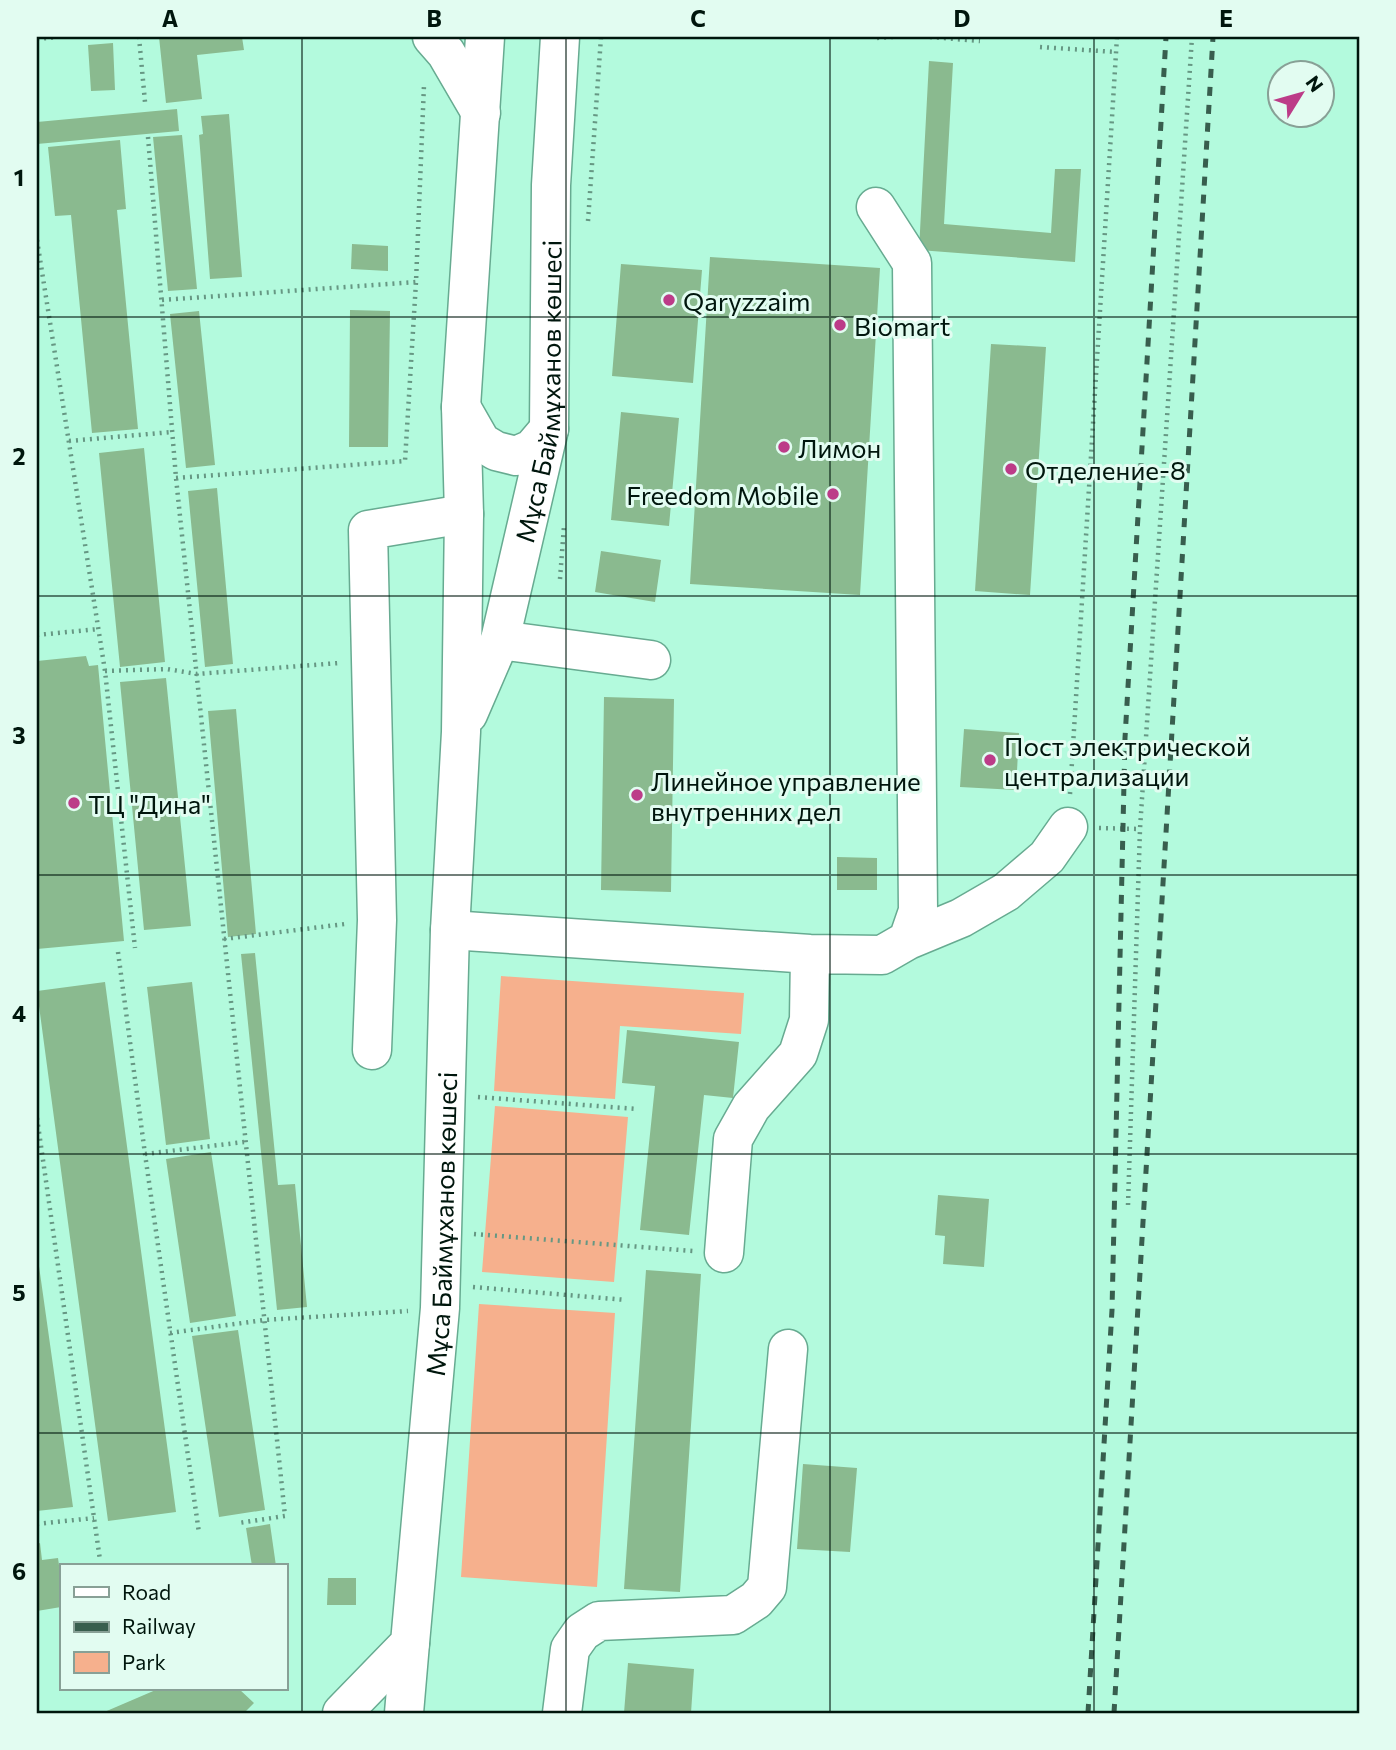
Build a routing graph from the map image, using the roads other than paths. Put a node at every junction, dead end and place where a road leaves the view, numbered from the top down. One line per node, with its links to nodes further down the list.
1 (432, 37): 4 (main road)
2 (485, 37): 4 (main road, Мұса Баймұханов көшесі)
3 (560, 37): 7 (main road, Мұса Баймұханов көшесі)
4 (481, 113): 6 (main road, Мұса Баймұханов көшесі)
5 (876, 207): 14 (main road)
6 (461, 407): 7 (main road); 8 (main road, Мұса Баймұханов көшесі)
7 (549, 429): 9 (main road, Мұса Баймұханов көшесі)
8 (464, 514): 11 (main road, Мұса Баймұханов көшесі); 16 (main road)
9 (500, 640): 10 (main road); 11 (main road, Мұса Баймұханов көшесі)
10 (652, 660)
11 (461, 732): 13 (main road, Мұса Баймұханов көшесі)
12 (1068, 827): 14 (main road)
13 (450, 930): 15 (main road); 19 (main road, Мұса Баймұханов көшесі)
14 (908, 940): 15 (main road)
15 (810, 954): 17 (main road)
16 (372, 1050)
17 (724, 1253)
18 (788, 1349): 22 (main road)
19 (410, 1643): 20 (main road); 21 (main road, Мұса Баймұханов көшесі)
20 (342, 1713)
21 (404, 1713)
22 (562, 1713)

